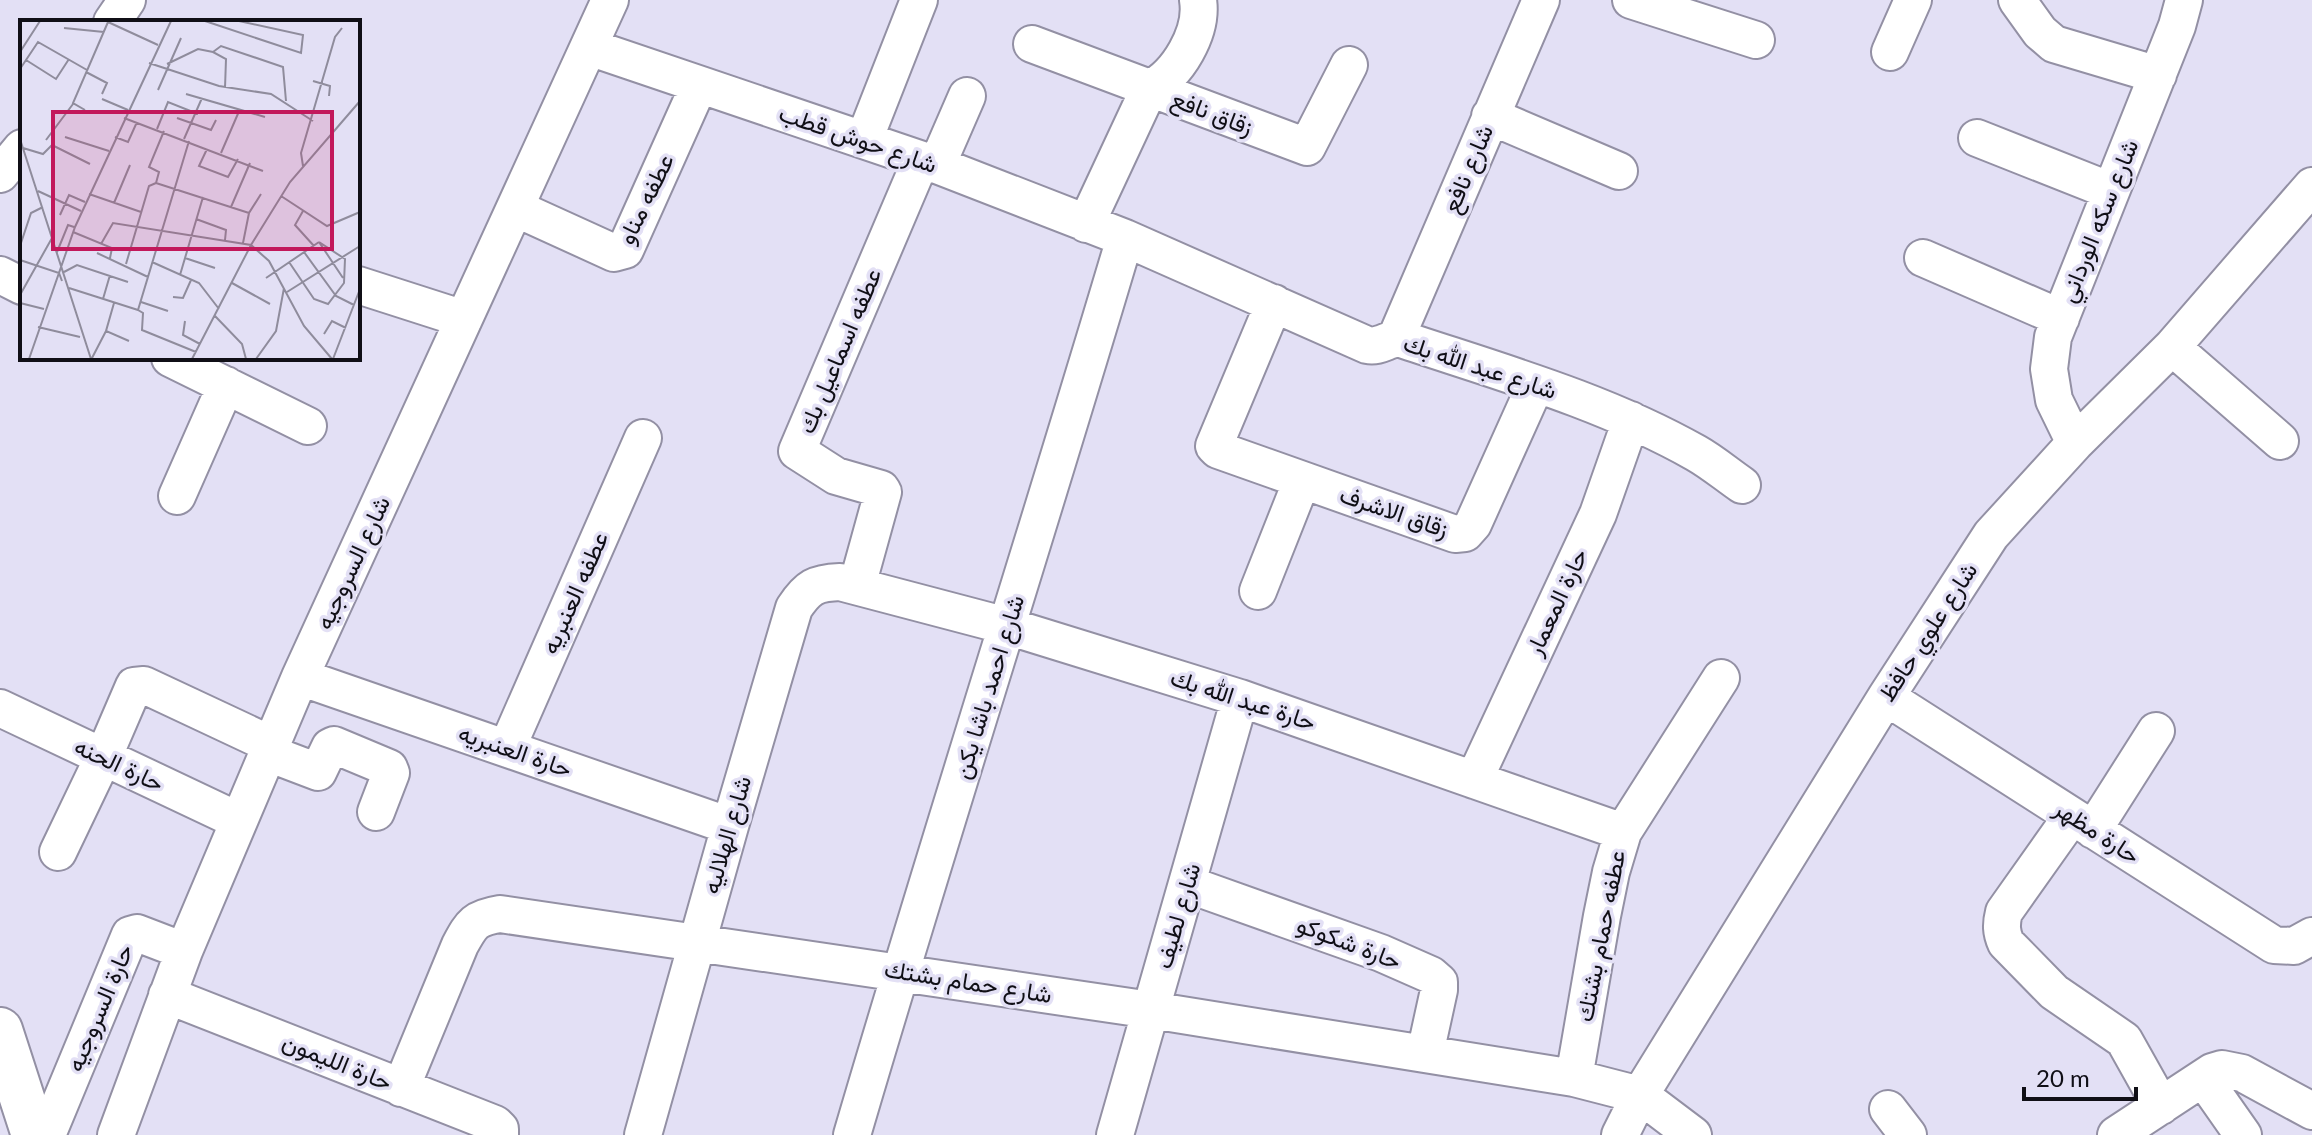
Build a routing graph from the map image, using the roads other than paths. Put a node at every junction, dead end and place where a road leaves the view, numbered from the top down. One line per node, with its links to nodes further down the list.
1 (127, 0): 10 (street)
2 (610, 0): 13 (street, شارع السروجيه)
3 (919, 0): 22 (street)
4 (1541, 0): 20 (street, شارع نافع)
5 (1631, 0): 11 (street)
6 (1913, 0): 14 (street)
7 (2184, 0): 16 (street, شارع سكه الورداني)
8 (1192, 5): 18 (street)
9 (2023, 9): 16 (street)
10 (113, 20)
11 (1756, 40)
12 (1032, 44): 18 (street, زقاق نافع)
13 (589, 47): 17 (street, شارع حوش قطب); 29 (street, شارع السروجيه)
14 (1890, 52)
15 (1349, 65): 18 (street, زقاق نافع)
16 (2158, 75): 28 (street, شارع سكه الورداني)
17 (699, 85): 22 (street, شارع حوش قطب); 29 (street, عطفه مناو)
18 (1149, 89): 30 (street)
19 (967, 96): 24 (street)
20 (1490, 116): 25 (street); 39 (street, شارع نافع)
21 (1977, 138): 28 (street)
22 (864, 140): 24 (street, شارع حوش قطب)
23 (20, 150): 26 (street)
24 (929, 162): 30 (street, شارع حوش قطب); 52 (street, عطفه اسماعيل بك)
25 (1619, 171)
26 (0, 174)
27 (2312, 186): 40 (street, شارع علوي حافظ)
28 (2111, 191): 37 (street, شارع سكه الورداني)
29 (515, 208): 38 (street, شارع السروجيه)
30 (1086, 224): 31 (street, شارع حوش قطب)
31 (1125, 238): 36 (street, شارع عبد الله بك); 54 (street, شارع احمد باشا يكن)
32 (1923, 258): 37 (street)
33 (0, 275): 34 (street)
34 (20, 285)
35 (360, 286): 38 (street)
36 (1274, 303): 39 (street, شارع عبد الله بك); 49 (street)
37 (2061, 318): 48 (street, شارع سكه الورداني)
38 (464, 319): 55 (street, شارع السروجيه)
39 (1396, 338): 42 (street, شارع عبد الله بك)
40 (2172, 347): 47 (street); 48 (street, شارع علوي حافظ)
41 (174, 360): 43 (street)
42 (1536, 384): 44 (street, شارع عبد الله بك); 49 (street, زقاق الاشرف)
43 (226, 385): 45 (street); 51 (street)
44 (1631, 420): 50 (street, شارع عبد الله بك); 64 (street, حارة المعمار)
45 (308, 426)
46 (643, 438): 61 (street, عطفه العنبريه)
47 (2280, 441)
48 (2075, 443): 57 (street, شارع علوي حافظ)
49 (1302, 480): 53 (street)
50 (1742, 485)
51 (177, 496)
52 (857, 586): 54 (street, حارة عبد الله بك); 68 (street, شارع الهلاليه)
53 (1258, 591)
54 (1007, 626): 58 (street, حارة عبد الله بك); 75 (street, شارع احمد باشا يكن)
55 (300, 677): 61 (street, حارة العنبريه); 62 (street, شارع السروجيه)
56 (1721, 678): 69 (street, عطفه حمام بشتك)
57 (1886, 697): 67 (street, حارة مظهر); 83 (street, شارع علوي حافظ)
58 (1240, 698): 64 (street, حارة عبد الله بك); 71 (street, شارع لطيف)
59 (0, 708): 63 (street, حارة الحنه)
60 (2156, 731): 67 (street)
61 (507, 748): 68 (street, حارة العنبريه)
62 (270, 749): 63 (street); 65 (street); 66 (street, شارع السروجيه)
63 (103, 758): 66 (street, حارة الحنه); 70 (street)
64 (1474, 780): 69 (street, حارة عبد الله بك)
65 (376, 812)
66 (239, 821): 74 (street, شارع السروجيه)
67 (2083, 823): 72 (street, حارة مظهر); 84 (street)
68 (730, 826): 73 (street, شارع الهلاليه)
69 (1623, 832): 80 (street, عطفه حمام بشتك)
70 (58, 852)
71 (1187, 884): 77 (street, شارع لطيف); 79 (street, حارة شكوكو)
72 (2312, 936)
73 (697, 943): 75 (street, شارع حمام بشتك); 82 (street, شارع حمام بشتك); 90 (street, شارع الهلاليه)
74 (184, 951): 76 (street, شارع السروجيه); 87 (street, حارة السروجيه)
75 (900, 972): 77 (street, شارع حمام بشتك); 91 (street, شارع احمد باشا يكن)
76 (167, 995): 82 (street, حارة الليمون); 88 (street, شارع السروجيه)
77 (1151, 1010): 79 (street, شارع حمام بشتك); 92 (street, شارع لطيف)
78 (1, 1037): 86 (main road)
79 (1425, 1054): 80 (street, شارع حمام بشتك)
80 (1574, 1078): 83 (street, شارع حمام بشتك)
81 (2203, 1078): 84 (street); 85 (street); 96 (street)
82 (401, 1088): 89 (street, حارة الليمون)
83 (1640, 1095): 93 (street, شارع علوي حافظ); 94 (street)
84 (2161, 1106): 95 (street)
85 (2312, 1111)
86 (34, 1135)
87 (47, 1135)
88 (116, 1135)
89 (500, 1135)
90 (643, 1135)
91 (852, 1135)
92 (1115, 1135)
93 (1620, 1135)
94 (1693, 1135)
95 (2116, 1135)
96 (2243, 1135)

